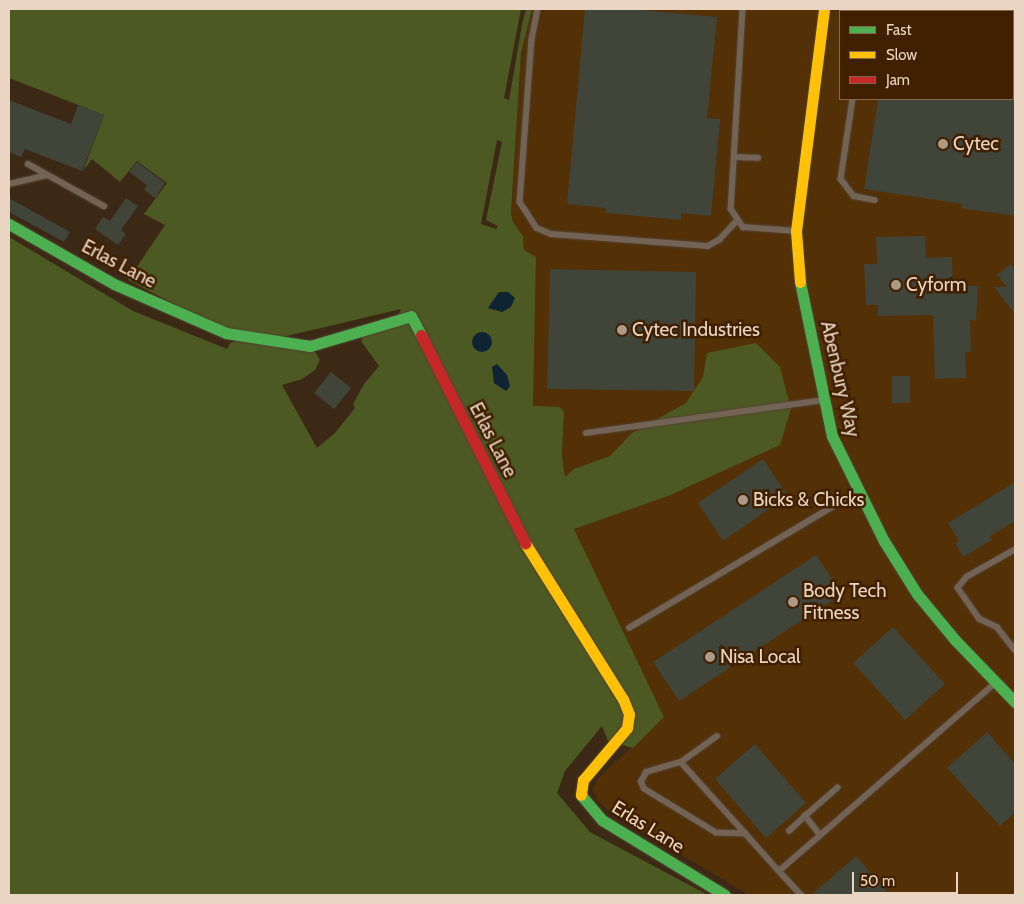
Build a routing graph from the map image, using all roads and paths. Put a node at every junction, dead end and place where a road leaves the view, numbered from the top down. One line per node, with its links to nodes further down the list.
1 (538, 9): 12 (lane)
2 (743, 9): 5 (lane)
3 (824, 9): 14 (street, Abenbury Way)
4 (853, 100): 10 (lane)
5 (734, 157): 6 (lane); 12 (lane)
6 (758, 158)
7 (28, 164): 8 (lane)
8 (47, 174): 9 (lane); 11 (lane)
9 (9, 184)
10 (875, 200)
11 (104, 206)
12 (737, 221): 14 (lane)
13 (9, 224): 31 (street, Erlas Lane)
14 (796, 231): 15 (street, Abenbury Way)
15 (825, 400): 16 (lane); 17 (street, Abenbury Way)
16 (586, 434)
17 (858, 492): 19 (lane); 21 (street, Abenbury Way)
18 (1015, 550): 20 (lane)
19 (629, 628)
20 (1015, 650)
21 (994, 683): 22 (street, Abenbury Way); 29 (lane)
22 (1015, 702)
23 (717, 736): 24 (lane)
24 (681, 762): 28 (lane); 28 (lane)
25 (837, 788): 26 (lane)
26 (804, 816): 27 (lane); 29 (lane)
27 (789, 831)
28 (746, 834): 30 (lane)
29 (819, 834): 30 (lane)
30 (779, 871): 32 (lane)
31 (725, 895)
32 (801, 895)

